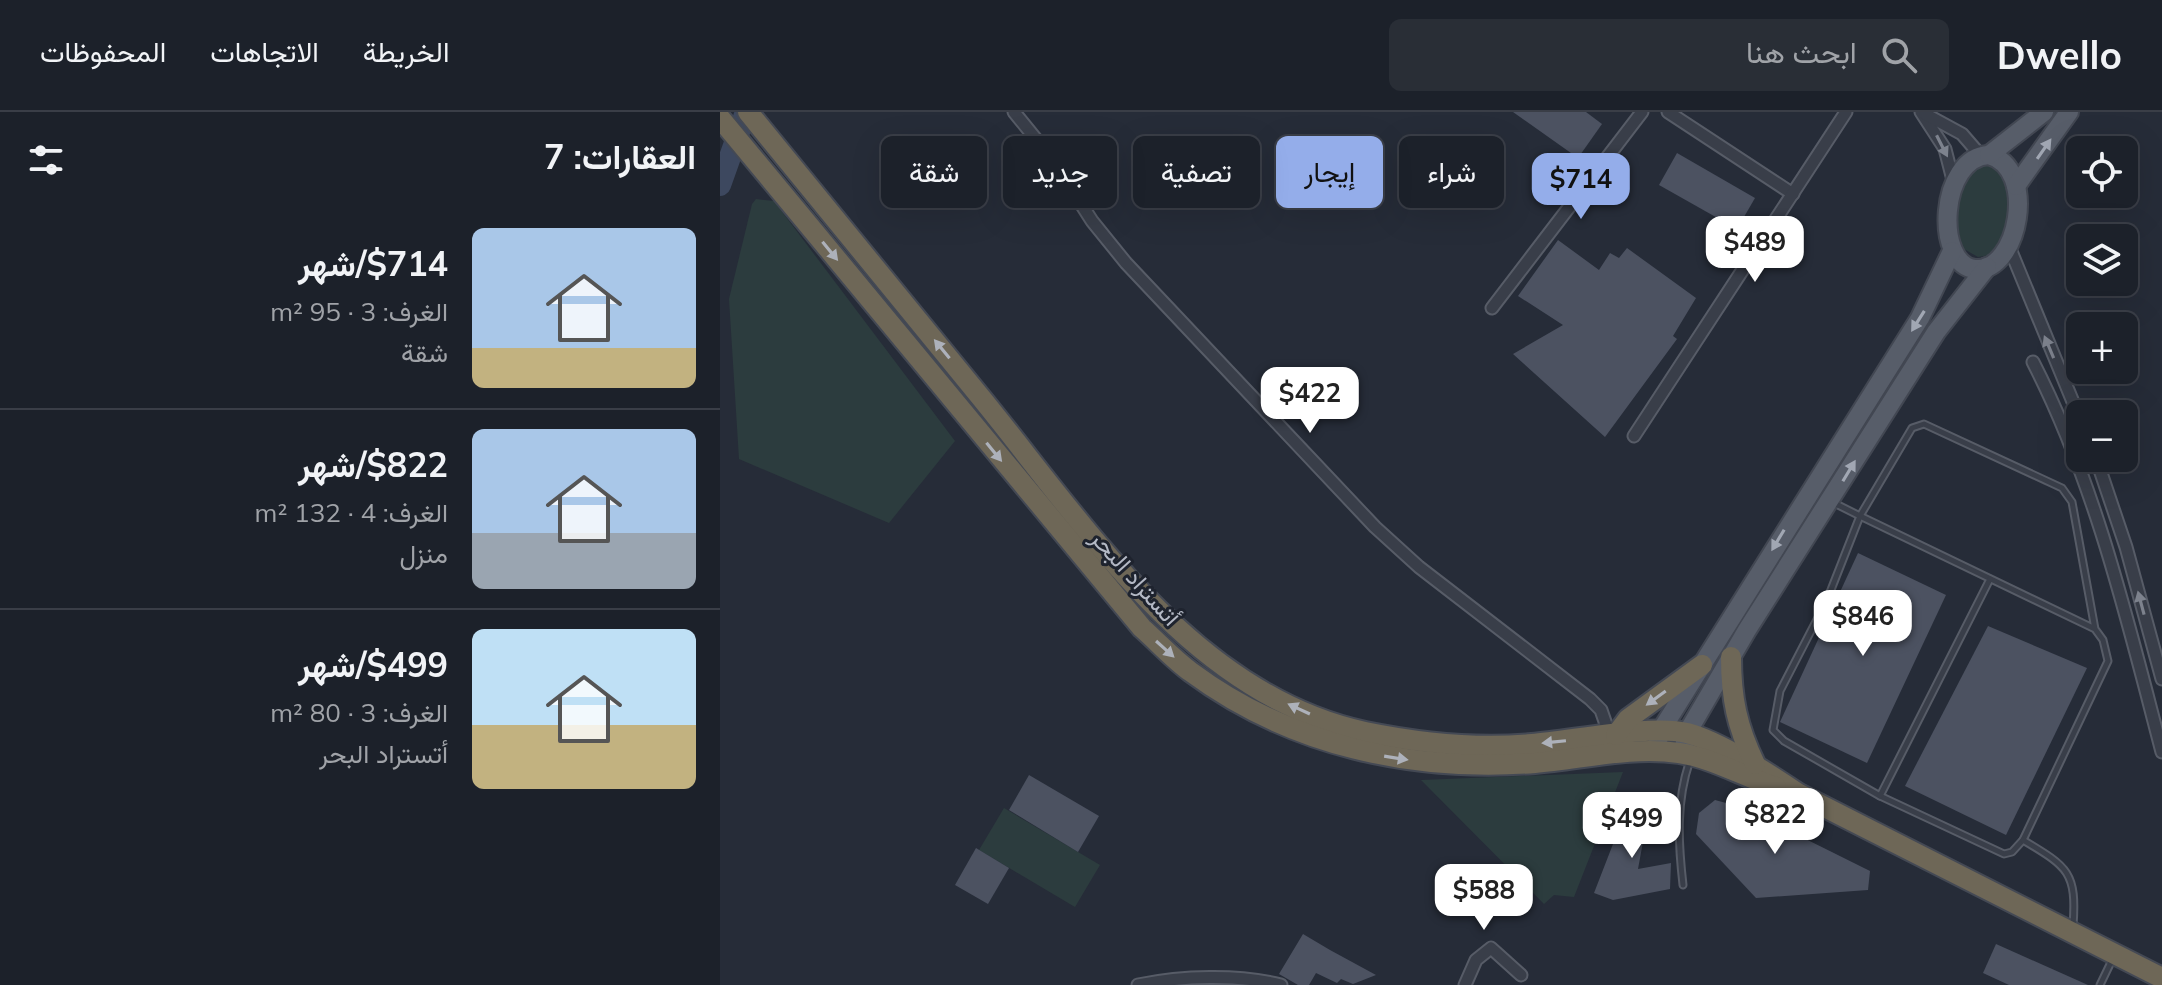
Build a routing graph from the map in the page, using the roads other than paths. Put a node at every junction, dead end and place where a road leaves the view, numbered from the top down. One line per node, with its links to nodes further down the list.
1 (748, 112): 31 (highway, أتستراد البحر, one-way to 1)
2 (1014, 112): 31 (street)
3 (1642, 112): 17 (street)
4 (1668, 112): 13 (street)
5 (1846, 112): 13 (street)
6 (1921, 112): 10 (street); 11 (street, one-way to 11)
7 (2044, 112): 10 (main road)
8 (2069, 112): 12 (main road, one-way to 8)
9 (720, 118): 32 (highway, أتستراد البحر, one-way to 32)
10 (1985, 156): 11 (main road); 12 (main road)
11 (1954, 184): 15 (main road)
12 (2016, 186): 14 (main road)
13 (1793, 194): 20 (street)
14 (2008, 244): 16 (main road); 19 (street, one-way to 14)
15 (1952, 251): 16 (main road); 22 (main road, one-way to 22)
16 (1987, 267): 23 (main road, one-way to 16)
17 (1492, 308)
18 (2033, 362): 33 (street)
19 (2072, 400)
20 (1634, 436)
21 (2101, 472): 29 (street, one-way to 21)
22 (1808, 491): 23 (lane); 28 (main road, one-way to 28)
23 (1831, 502): 24 (lane); 27 (main road)
24 (1860, 516): 25 (lane); 26 (lane); 37 (lane)
25 (1990, 579): 26 (lane); 37 (lane)
26 (2095, 629): 38 (lane)
27 (1731, 657): 30 (main road); 35 (highway)
28 (1702, 665): 31 (highway, one-way to 31); 32 (main road)
29 (2162, 679)
30 (1687, 733): 32 (highway); 34 (main road); 35 (highway)
31 (1613, 736): 32 (highway, أتستراد البحر)
32 (1658, 741): 34 (highway, أتستراد البحر)
33 (2162, 752)
34 (1687, 755): 36 (highway, أتستراد البحر); 39 (lane)
35 (1755, 764): 36 (highway)
36 (1799, 794): 40 (highway)
37 (1880, 796): 38 (lane)
38 (2023, 840): 40 (lane)
39 (1683, 885)
40 (2073, 931): 41 (highway)
41 (2115, 953): 42 (highway); 47 (lane)
42 (2158, 973)
43 (1521, 975): 46 (street)
44 (1138, 985): 45 (street)
45 (1281, 985)
46 (1465, 985)
47 (2100, 985)

